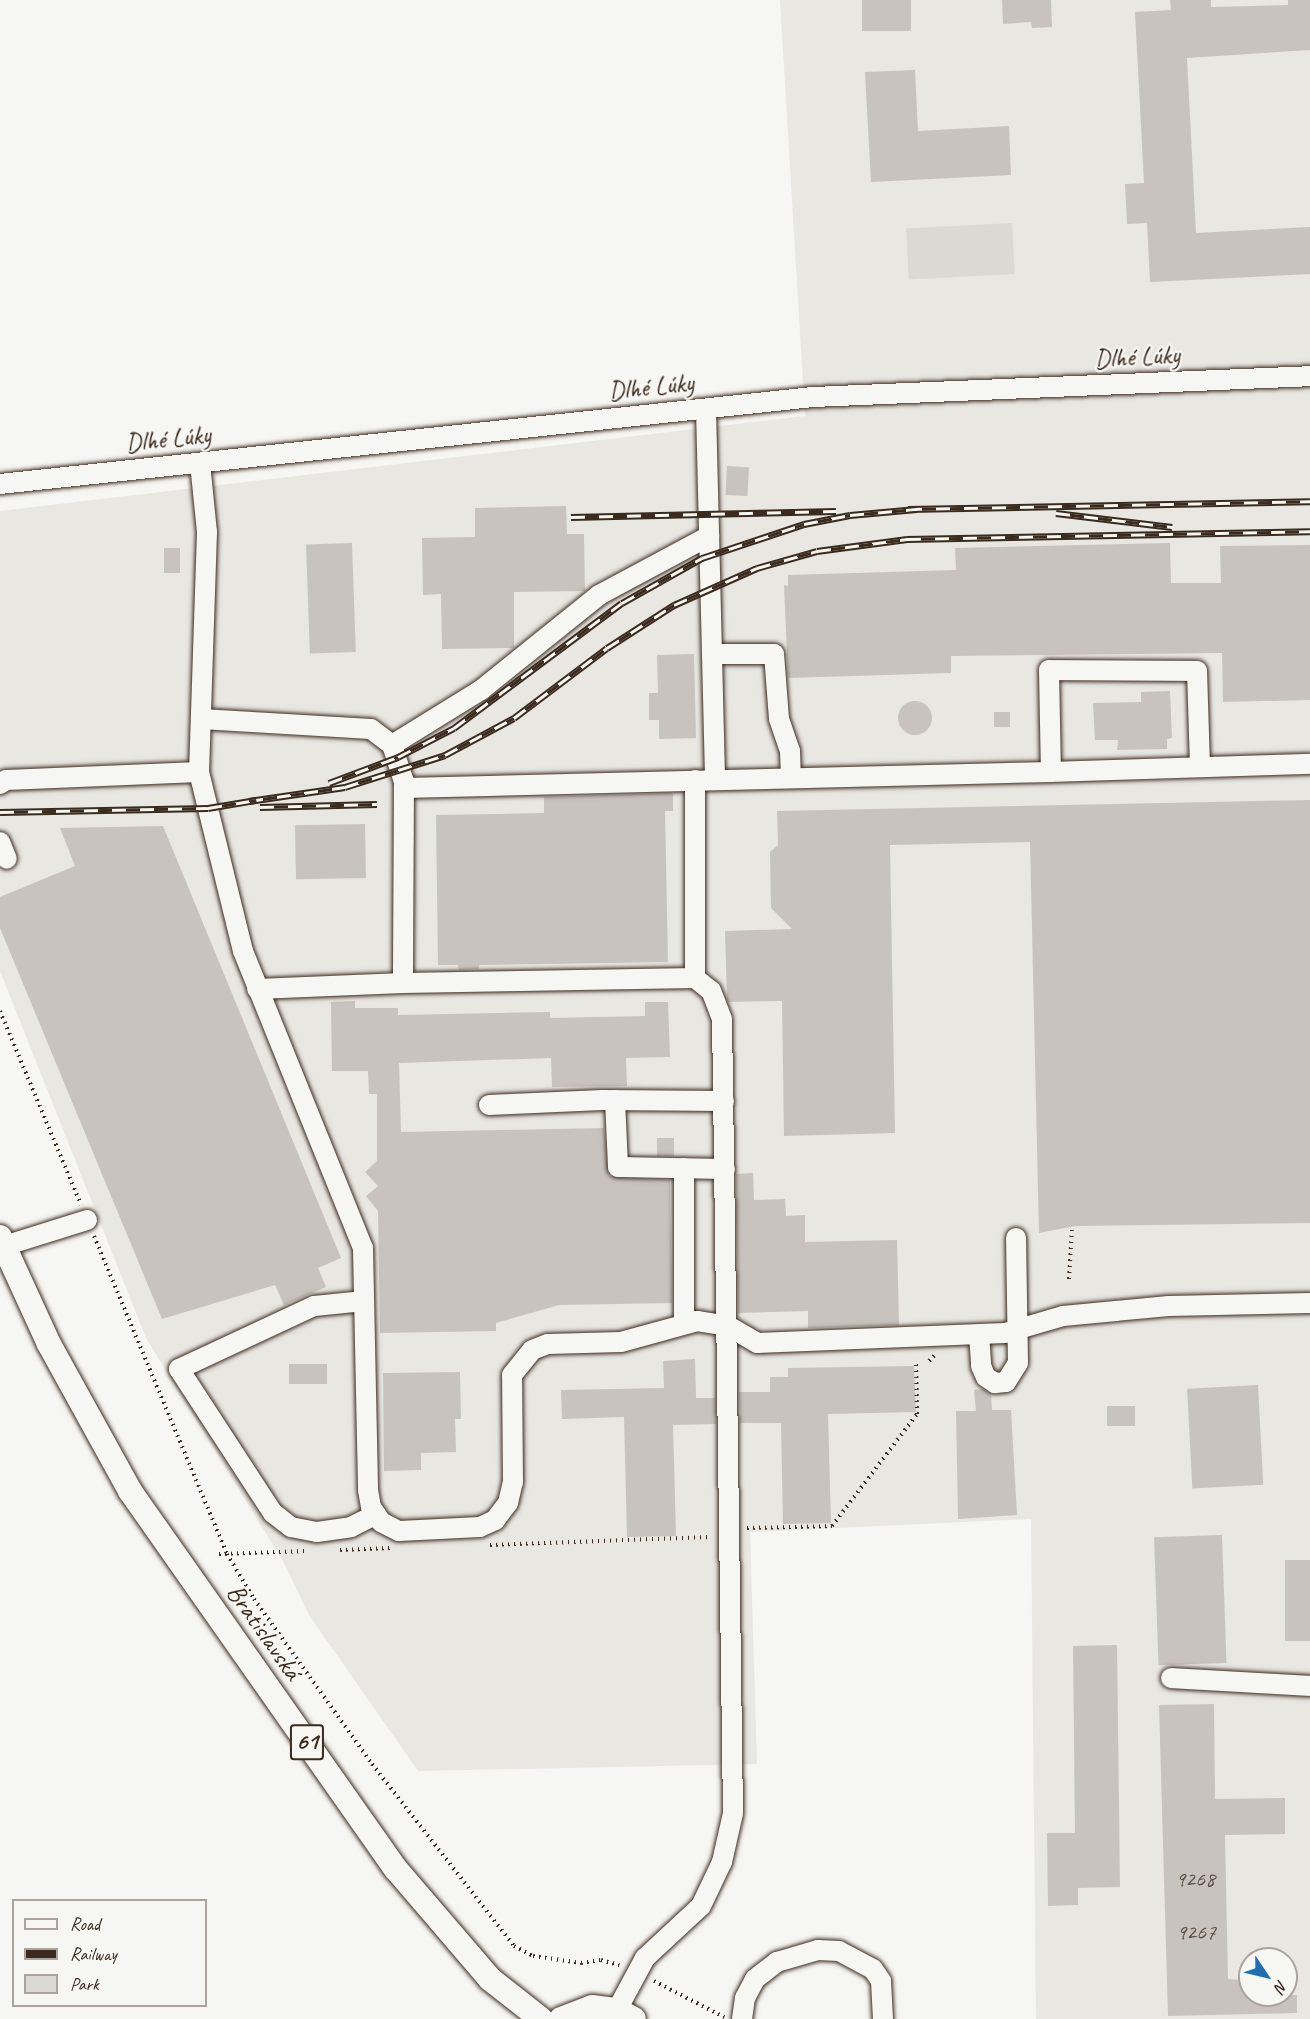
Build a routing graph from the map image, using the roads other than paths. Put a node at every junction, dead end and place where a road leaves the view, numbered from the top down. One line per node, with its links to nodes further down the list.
1 (1310, 376): 2 (street, Dlhé Lúky)
2 (706, 409): 3 (street, Dlhé Lúky); 5 (street)
3 (200, 463): 4 (street, Dlhé Lúky); 7 (street)
4 (0, 484)
5 (709, 536): 6 (street); 8 (street)
6 (712, 654): 13 (street); 15 (street)
7 (201, 719): 8 (street); 11 (street)
8 (393, 746): 17 (street)
9 (1310, 764): 10 (street)
10 (1200, 766): 12 (street); 12 (street)
11 (199, 772): 16 (street); 20 (street)
12 (1051, 772): 13 (street)
13 (791, 778): 15 (street)
14 (695, 780): 15 (street); 17 (street); 18 (street)
15 (715, 780)
16 (0, 784)
17 (404, 788): 19 (street)
18 (695, 978): 19 (street); 22 (street)
19 (403, 983): 20 (street)
20 (257, 989): 29 (street)
21 (615, 1100): 22 (street); 23 (street); 24 (street)
22 (724, 1101): 25 (street)
23 (489, 1105)
24 (684, 1168): 25 (street); 31 (street)
25 (725, 1169): 32 (street)
26 (87, 1220): 28 (street)
27 (1016, 1238): 33 (street)
28 (2, 1241): 39 (main road, Bratislavská / 61)
29 (364, 1301): 35 (street); 35 (street)
30 (1310, 1303): 33 (street)
31 (684, 1324): 32 (street); 35 (street)
32 (728, 1326): 34 (street); 38 (street)
33 (1018, 1329): 34 (street); 34 (street)
34 (979, 1334)
35 (376, 1514)
36 (1171, 1678): 37 (street)
37 (1310, 1686)
38 (626, 2014): 40 (main road)
39 (541, 2019)
40 (561, 2019)
41 (742, 2019): 42 (street)
42 (883, 2019)

